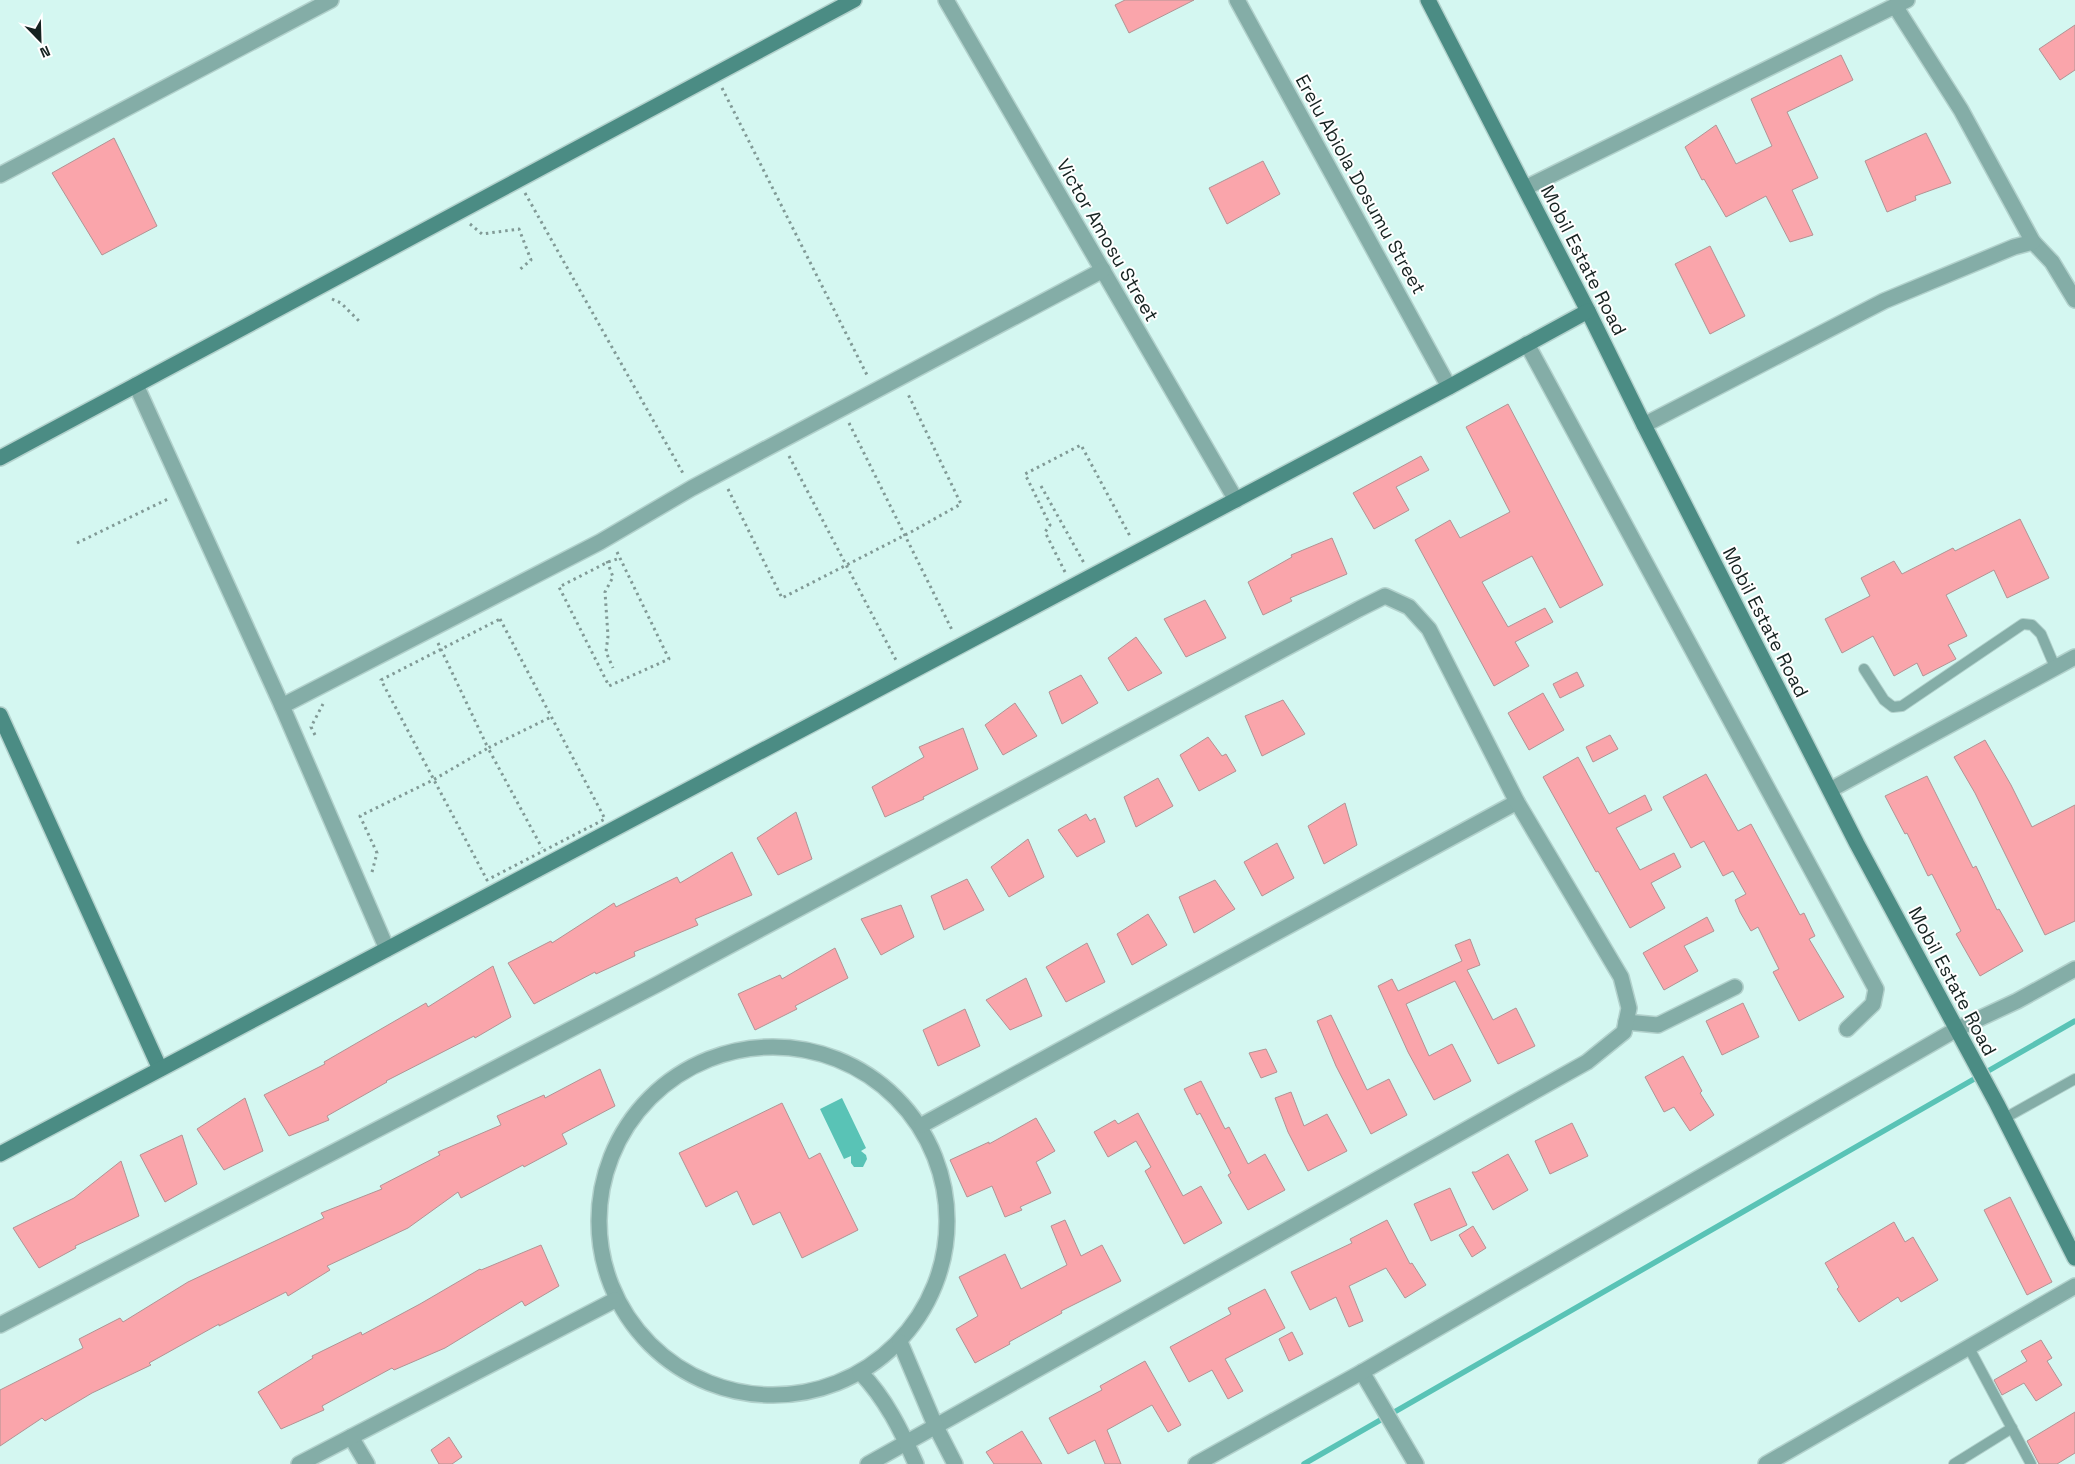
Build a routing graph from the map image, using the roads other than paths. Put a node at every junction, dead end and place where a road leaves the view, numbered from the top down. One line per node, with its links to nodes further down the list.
1 (331, 0): 7 (street)
2 (854, 0): 14 (street)
3 (946, 0): 10 (street, Victor Amosu Street)
4 (1237, 0): 15 (street, Erelu Abiola Dosumu Street)
5 (1428, 0): 8 (street, Mobil Estate Road)
6 (1901, 3): 8 (street); 9 (street)
7 (0, 176)
8 (1525, 188): 12 (street, Mobil Estate Road)
9 (2033, 242): 11 (street); 16 (street)
10 (1103, 270): 18 (street, Victor Amosu Street); 22 (street)
11 (2075, 300)
12 (1588, 311): 13 (street); 16 (street, Mobil Estate Road)
13 (1527, 344): 15 (street); 30 (street)
14 (136, 385): 17 (street); 22 (street)
15 (1449, 387): 18 (street)
16 (1644, 425): 24 (street, Mobil Estate Road)
17 (0, 458)
18 (1236, 500): 26 (street)
19 (2075, 657): 20 (street)
20 (2055, 667): 21 (lane); 24 (street)
21 (1864, 669)
22 (282, 706): 26 (street)
23 (0, 715): 32 (street)
24 (1830, 790): 31 (street, Mobil Estate Road)
25 (1517, 802): 29 (street); 35 (street); 40 (street)
26 (387, 949): 32 (street)
27 (2075, 970): 31 (street)
28 (1735, 987): 29 (street)
29 (1626, 1022): 45 (street)
30 (1847, 1029)
31 (1957, 1029): 34 (street, Mobil Estate Road); 44 (street)
32 (160, 1069): 36 (street)
33 (2075, 1079): 34 (lane)
34 (2005, 1118): 37 (street, Mobil Estate Road)
35 (922, 1125): 39 (street); 41 (street)
36 (0, 1154)
37 (2075, 1258)
38 (2075, 1286): 42 (street)
39 (615, 1300): 43 (street); 47 (street)
40 (0, 1325)
41 (900, 1342): 43 (street); 45 (street)
42 (1968, 1346): 46 (lane); 56 (street)
43 (860, 1372): 48 (street)
44 (1362, 1372): 54 (street); 55 (street)
45 (935, 1425): 48 (street); 53 (street)
46 (2012, 1428): 57 (lane); 58 (lane)
47 (351, 1437): 49 (street); 50 (street)
48 (906, 1442): 51 (street); 52 (street)
49 (299, 1464)
50 (366, 1464)
51 (868, 1464)
52 (916, 1464)
53 (955, 1464)
54 (1196, 1464)
55 (1416, 1464)
56 (1766, 1464)
57 (1954, 1464)
58 (2031, 1464)

